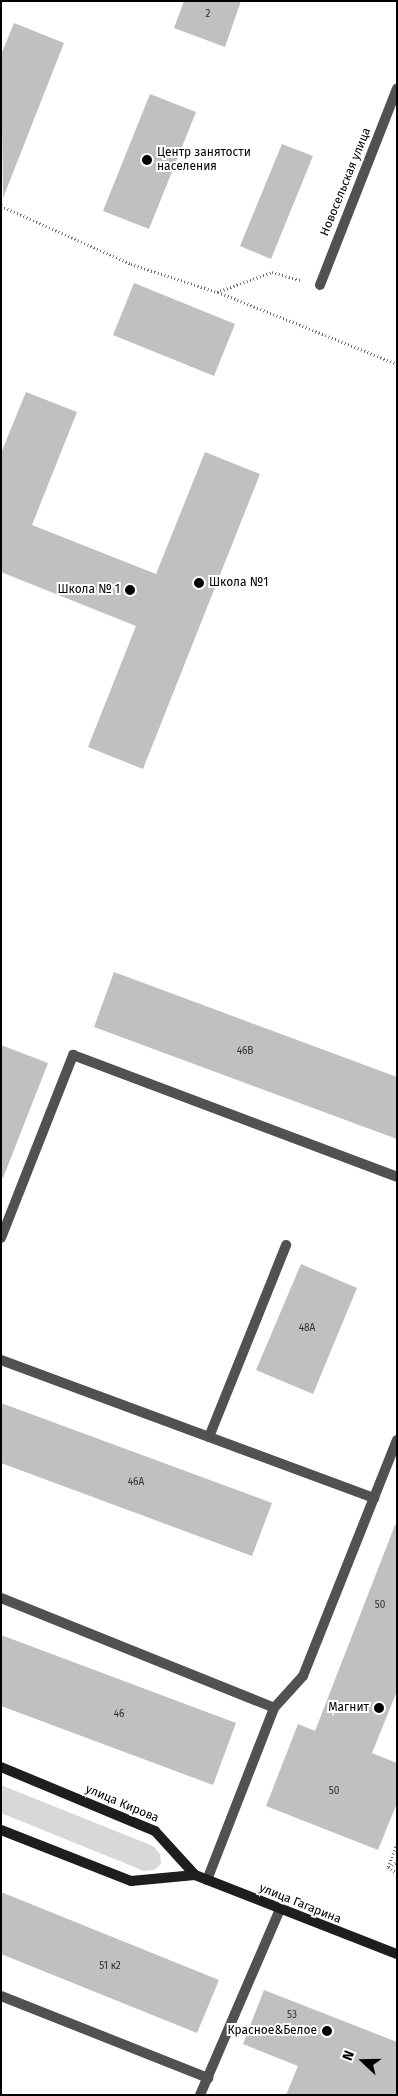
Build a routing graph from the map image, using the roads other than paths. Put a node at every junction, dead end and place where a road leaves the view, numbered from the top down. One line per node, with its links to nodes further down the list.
1 (397, 89): 2 (street, Новосельская улица)
2 (320, 285)
3 (397, 1177): 4 (street)
4 (1, 1238)
5 (286, 1245): 7 (street)
6 (1, 1360): 7 (street)
7 (209, 1437): 9 (street)
8 (397, 1440): 9 (street)
9 (374, 1498): 11 (street)
10 (1, 1598): 11 (street)
11 (274, 1708): 15 (street)
12 (1, 1768): 14 (main road, улица Кирова)
13 (1, 1830): 14 (main road)
14 (195, 1875): 15 (main road, улица Гагарина)
15 (207, 1880): 16 (main road, улица Гагарина)
16 (280, 1909): 17 (main road, улица Гагарина); 19 (street)
17 (397, 1954)
18 (1, 1996): 19 (street)
19 (208, 2078): 20 (street)
20 (200, 2095)

